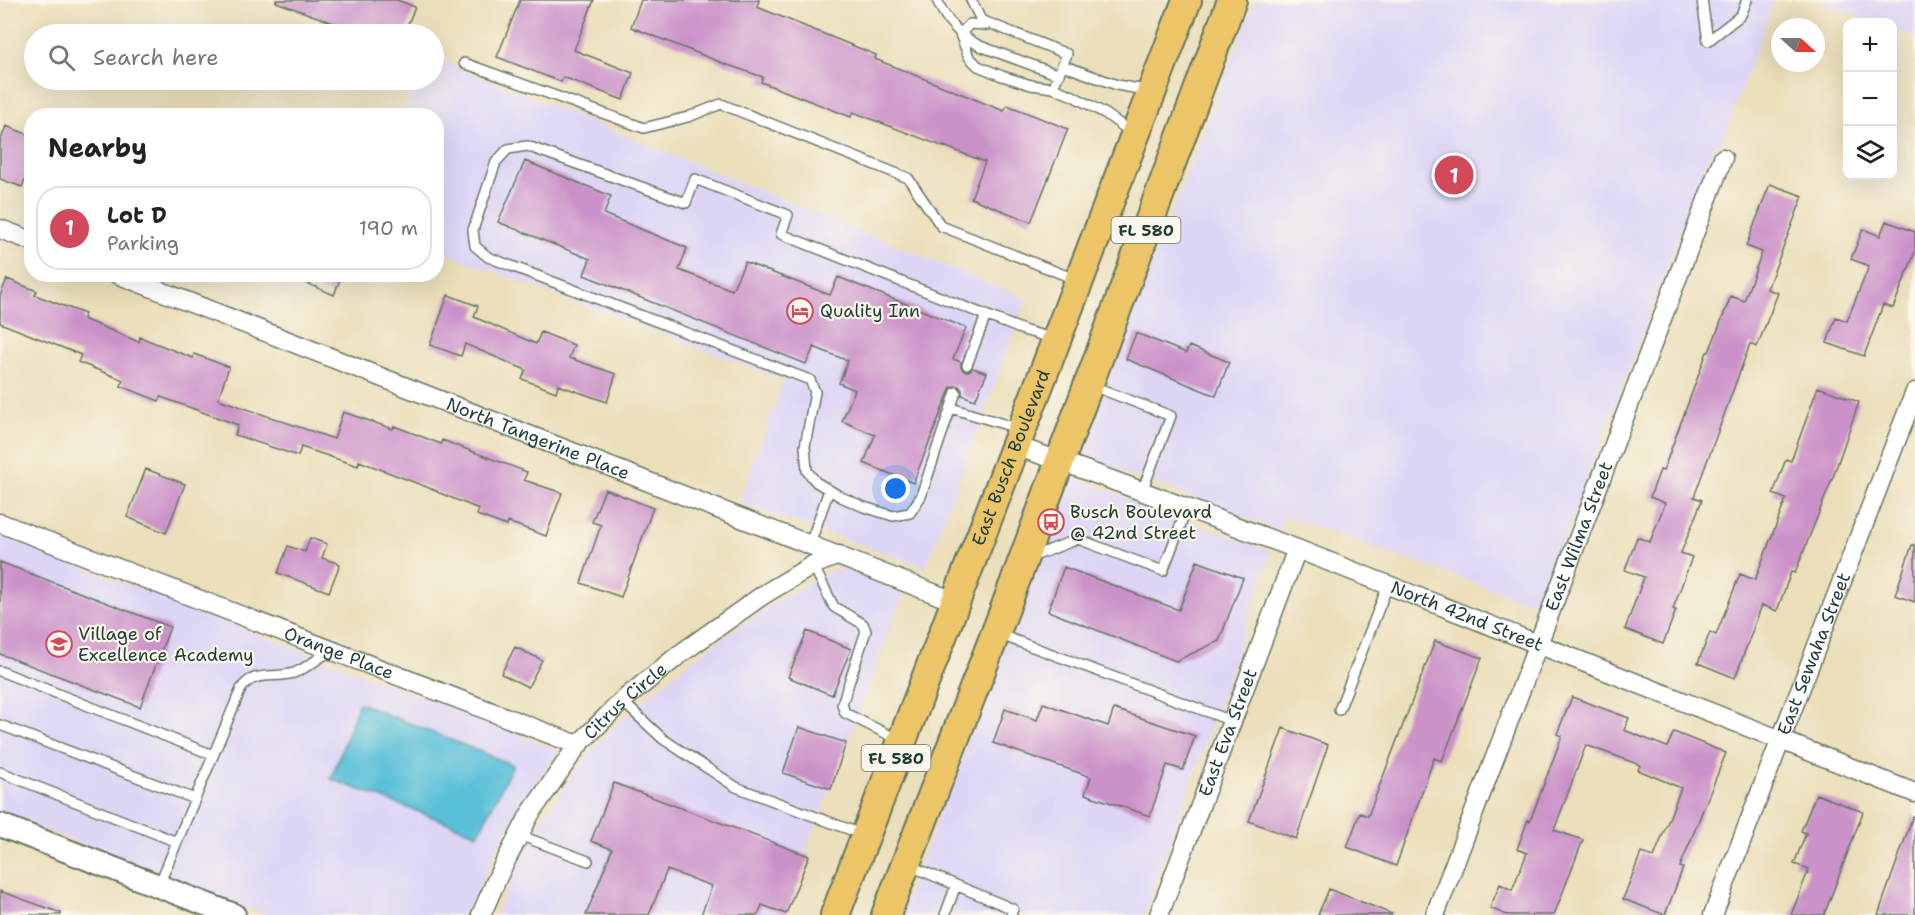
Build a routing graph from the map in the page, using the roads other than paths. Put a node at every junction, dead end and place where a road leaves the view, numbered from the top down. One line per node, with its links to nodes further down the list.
1 (937, 0): 8 (lane)
2 (971, 0): 7 (lane)
3 (1187, 0): 12 (main road, East Busch Boulevard / FL 580)
4 (1232, 0): 22 (main road, FL 580)
5 (1702, 0): 6 (lane)
6 (1747, 0)
7 (990, 25): 8 (lane); 10 (lane)
8 (960, 34): 10 (lane); 11 (lane)
9 (464, 63): 17 (lane)
10 (1060, 70): 11 (lane); 12 (lane)
11 (1053, 88): 13 (lane)
12 (1152, 92): 13 (main road, East Busch Boulevard / FL 580)
13 (1135, 135): 17 (main road, East Busch Boulevard / FL 580)
14 (1723, 158): 40 (street, East Wilma Street)
15 (0, 229): 16 (street)
16 (24, 238)
17 (1080, 281): 20 (main road, East Busch Boulevard / FL 580)
18 (138, 282): 32 (street, North Tangerine Place)
19 (986, 315): 20 (lane); 21 (lane); 28 (lane)
20 (1057, 339): 26 (main road, East Busch Boulevard / FL 580)
21 (967, 365)
22 (1088, 384): 27 (main road, FL 580); 29 (lane)
23 (956, 392): 25 (lane)
24 (1915, 392): 47 (street, East Sewaha Street)
25 (951, 408): 26 (lane); 28 (lane)
26 (1019, 438): 27 (street, North 42nd Street); 38 (main road, East Busch Boulevard / FL 580)
27 (1060, 460): 29 (street, North 42nd Street); 35 (main road, FL 580)
28 (830, 490): 32 (lane)
29 (1142, 491): 30 (street, North 42nd Street)
30 (1187, 508): 33 (street, North 42nd Street); 35 (lane)
31 (0, 523): 41 (street, Orange Place)
32 (810, 544): 34 (street, North Tangerine Place)
33 (1297, 549): 37 (street, North 42nd Street); 45 (street, East Eva Street)
34 (839, 555): 36 (street, Citrus Circle); 38 (street, North Tangerine Place)
35 (1023, 560): 39 (main road, FL 580)
36 (813, 565): 43 (street, Citrus Circle); 48 (lane)
37 (1388, 585): 40 (street, North 42nd Street); 44 (lane)
38 (956, 602): 48 (main road, East Busch Boulevard / FL 580)
39 (996, 634): 45 (lane); 59 (main road, FL 580)
40 (1539, 645): 47 (street, North 42nd Street); 69 (street, East Wilma Street)
41 (332, 650): 49 (street, Orange Place); 50 (lane)
42 (0, 671): 50 (lane)
43 (622, 701): 49 (street, Citrus Circle); 56 (lane)
44 (1339, 710)
45 (1232, 721): 68 (street, East Eva Street)
46 (0, 725): 53 (lane)
47 (1781, 740): 52 (street, North 42nd Street); 70 (street, East Sewaha Street)
48 (902, 741): 56 (main road, East Busch Boulevard / FL 580)
49 (579, 745): 55 (street, Citrus Circle)
50 (213, 754): 53 (lane)
51 (0, 772): 57 (lane)
52 (1915, 793)
53 (195, 798): 57 (lane)
54 (0, 825): 61 (street)
55 (519, 835): 58 (lane); 64 (street, Citrus Circle)
56 (866, 836): 65 (main road, East Busch Boulevard / FL 580)
57 (177, 842): 61 (lane)
58 (588, 861)
59 (906, 864): 60 (lane); 66 (main road, FL 580)
60 (956, 885): 62 (lane); 67 (lane)
61 (159, 886): 63 (street)
62 (948, 914)
63 (234, 915)
64 (481, 915)
65 (835, 915)
66 (886, 915)
67 (1011, 915)
68 (1159, 915)
69 (1435, 915)
70 (1713, 915)

